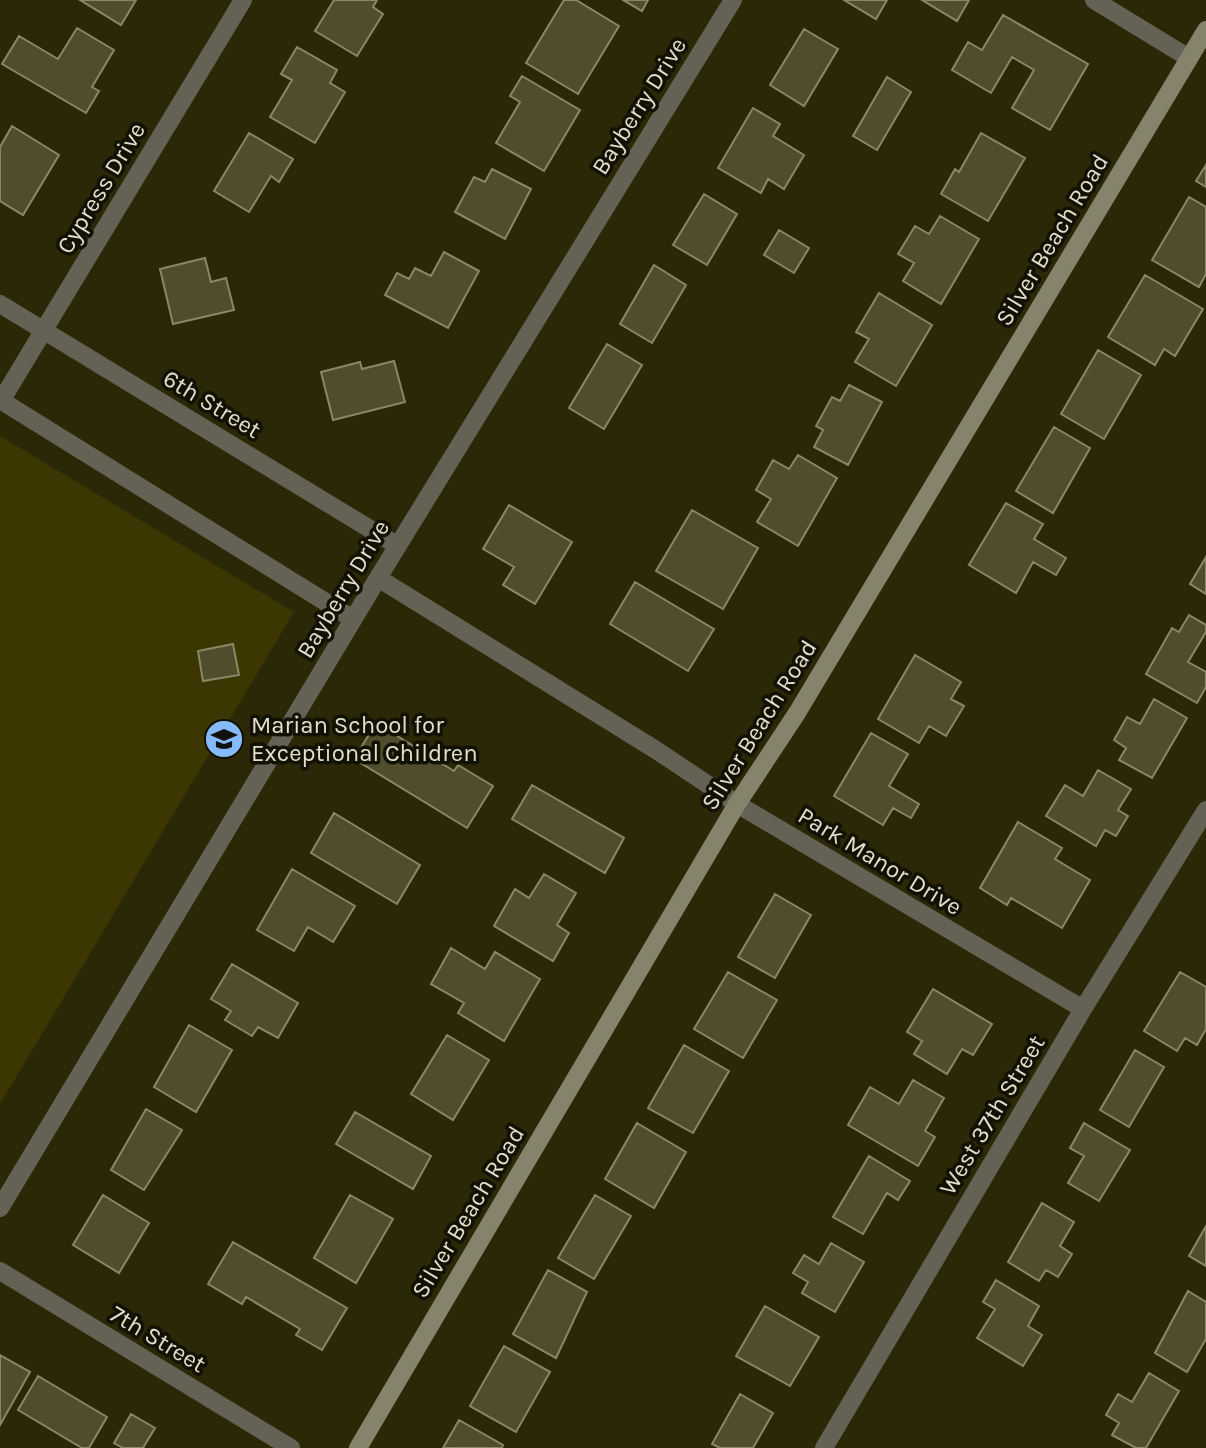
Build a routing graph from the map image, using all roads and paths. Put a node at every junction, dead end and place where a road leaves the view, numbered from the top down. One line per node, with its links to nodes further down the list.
1 (243, 0): 7 (street, Cypress Drive)
2 (733, 0): 9 (street, Bayberry Drive)
3 (1094, 0): 5 (street)
4 (1206, 31): 5 (street, Silver Beach Road)
5 (1189, 58): 12 (street, Silver Beach Road)
6 (0, 304): 7 (street, 6th Street)
7 (43, 330): 8 (street, Cypress Drive); 9 (street, 6th Street)
8 (0, 401): 11 (street)
9 (398, 546): 10 (street, Bayberry Drive)
10 (378, 578): 11 (street, Bayberry Drive); 12 (street, Park Manor Drive)
11 (353, 619): 15 (street, Bayberry Drive)
12 (737, 804): 14 (street, Park Manor Drive); 18 (street, Silver Beach Road)
13 (1206, 810): 14 (street, West 37th Street)
14 (1083, 1009): 19 (street, West 37th Street)
15 (0, 1208)
16 (0, 1271): 17 (street, 7th Street)
17 (291, 1448)
18 (358, 1448)
19 (824, 1448)

